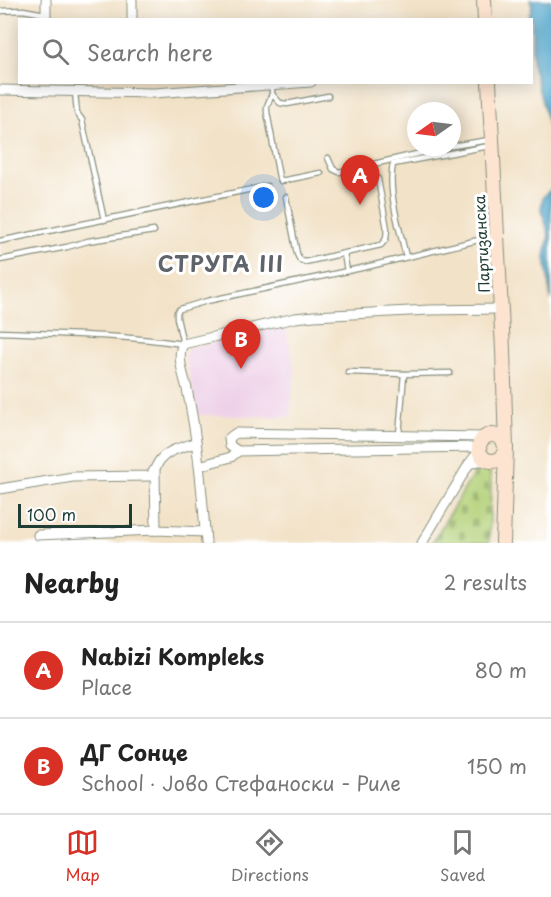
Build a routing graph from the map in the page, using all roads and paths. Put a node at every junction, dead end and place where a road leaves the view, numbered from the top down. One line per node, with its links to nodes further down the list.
1 (46, 0): 5 (street)
2 (132, 0): 6 (street)
3 (484, 0): 7 (main road)
4 (0, 11): 5 (lane)
5 (46, 17)
6 (132, 18)
7 (486, 18)
8 (130, 84): 15 (street)
9 (301, 84): 13 (street)
10 (489, 84): 17 (main road, Партизанска)
11 (44, 87): 12 (street); 14 (street)
12 (0, 90)
13 (272, 90): 15 (street); 16 (lane); 21 (lane)
14 (75, 92): 15 (street); 25 (lane)
15 (130, 93)
16 (328, 96)
17 (492, 143): 18 (lane); 27 (main road, Партизанска); 30 (lane)
18 (461, 145)
19 (408, 156): 20 (lane)
20 (328, 158)
21 (321, 173)
22 (378, 179): 29 (lane)
23 (267, 186): 25 (lane)
24 (286, 197): 29 (lane)
25 (104, 220): 28 (lane)
26 (154, 231): 31 (lane)
27 (498, 236): 30 (lane); 33 (main road, Партизанска)
28 (0, 241)
29 (344, 254): 32 (lane)
30 (406, 257): 32 (lane)
31 (0, 260)
32 (347, 271): 35 (lane)
33 (500, 309): 35 (street); 39 (main road, Партизанска)
34 (0, 332): 35 (lane)
35 (183, 344): 41 (street)
36 (348, 372): 37 (lane)
37 (404, 374): 38 (lane); 40 (lane)
38 (450, 374)
39 (504, 403): 42 (main road, Партизанска); 43 (main road, Партизанска)
40 (399, 435): 42 (street); 44 (street)
41 (196, 443): 45 (street); 46 (street)
42 (484, 446): 43 (main road); 43 (main road); 44 (street); 48 (main road, Партизанска); 53 (street)
43 (506, 448): 48 (main road, Партизанска)
44 (238, 451): 45 (street)
45 (199, 466): 50 (street)
46 (155, 471): 47 (street); 49 (street)
47 (0, 489)
48 (504, 501): 54 (main road, Партизанска)
49 (156, 530): 50 (street); 51 (street)
50 (205, 532): 52 (street)
51 (38, 535)
52 (206, 543)
53 (422, 543)
54 (502, 543)

